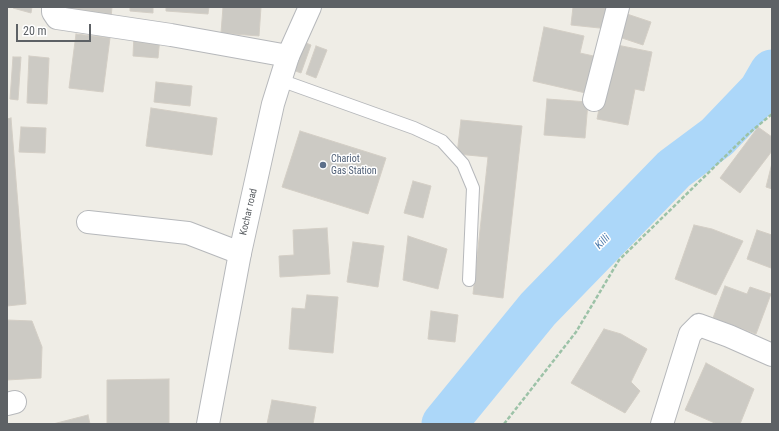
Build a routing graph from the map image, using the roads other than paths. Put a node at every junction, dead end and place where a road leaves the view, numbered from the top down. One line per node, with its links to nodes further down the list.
1 (52, 7): 4 (street)
2 (310, 7): 4 (street, Kochar road)
3 (618, 7): 6 (street)
4 (288, 56): 5 (street, Kochar road)
5 (280, 80): 8 (street, Kochar road); 9 (lane)
6 (594, 100)
7 (88, 222): 8 (street)
8 (240, 253): 11 (street, Kochar road)
9 (469, 280)
10 (772, 355): 12 (street)
11 (208, 424)
12 (662, 424)

